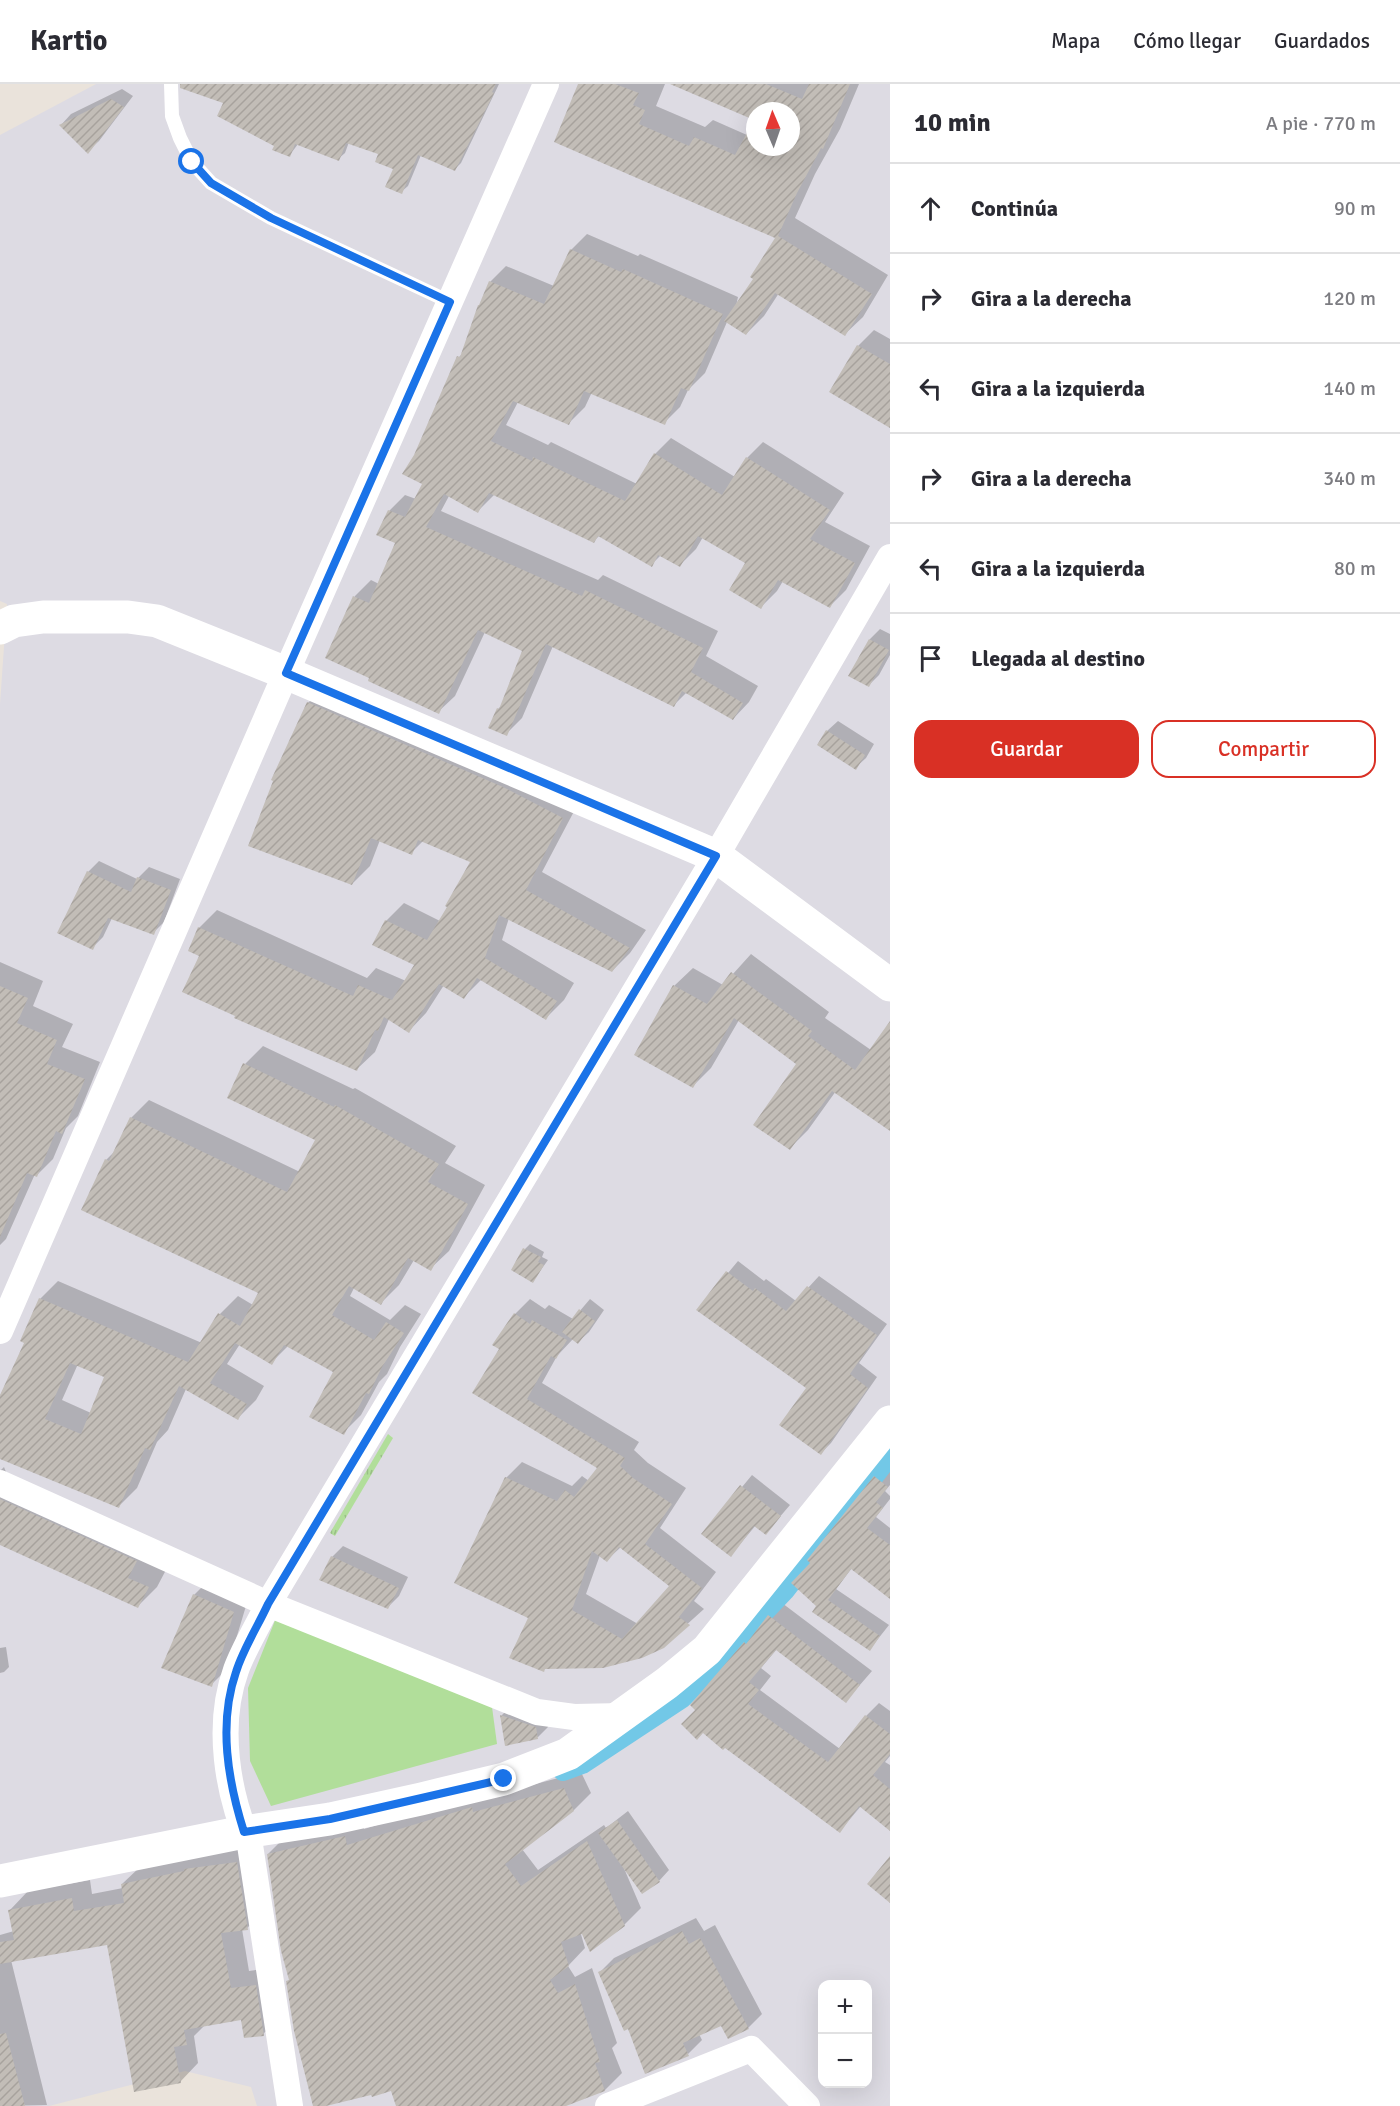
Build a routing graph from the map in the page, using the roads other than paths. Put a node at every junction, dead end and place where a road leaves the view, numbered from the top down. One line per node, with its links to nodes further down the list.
1 (171, 84): 3 (lane)
2 (546, 84): 3 (street)
3 (450, 302): 6 (street)
4 (890, 557): 7 (street)
5 (0, 628): 6 (street)
6 (286, 673): 7 (street); 9 (street)
7 (716, 856): 8 (street); 12 (street)
8 (890, 985)
9 (0, 1331)
10 (890, 1422): 13 (street)
11 (0, 1483): 12 (street)
12 (268, 1604): 13 (street); 14 (street)
13 (622, 1716): 14 (street)
14 (244, 1832): 15 (street); 16 (street)
15 (0, 1881)
16 (290, 2106)
17 (608, 2106): 18 (street)
18 (807, 2106)

